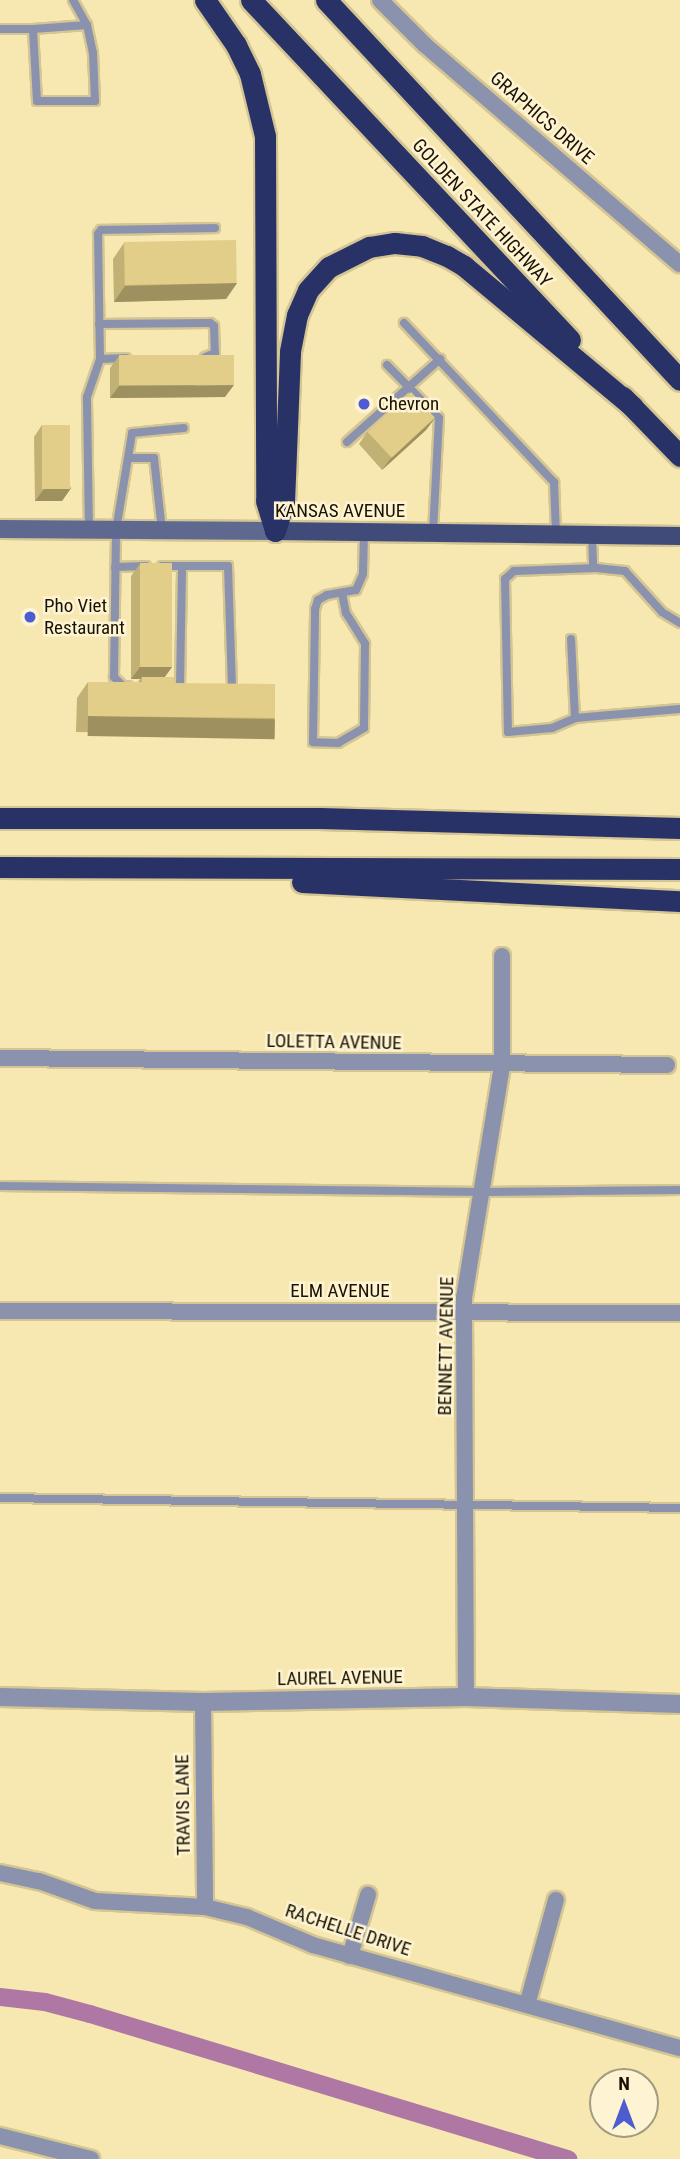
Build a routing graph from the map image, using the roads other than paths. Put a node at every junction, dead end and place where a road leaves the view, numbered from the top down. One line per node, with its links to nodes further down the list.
1 (73, 0): 6 (lane)
2 (205, 0): 29 (highway)
3 (251, 0): 20 (highway, GOLDEN STATE HIGHWAY)
4 (326, 0): 18 (highway, GOLDEN STATE HIGHWAY)
5 (380, 0): 10 (street, GRAPHICS DRIVE)
6 (86, 25): 8 (lane); 8 (lane)
7 (0, 29): 8 (lane)
8 (33, 29)
9 (215, 228): 12 (lane)
10 (680, 264)
11 (404, 323): 16 (lane)
12 (99, 324): 13 (lane); 15 (lane)
13 (197, 357)
14 (141, 358): 15 (lane)
15 (100, 359): 26 (lane)
16 (440, 359): 19 (lane); 32 (lane)
17 (387, 365): 19 (lane)
18 (680, 380)
19 (408, 386): 22 (lane); 31 (lane)
20 (632, 406): 23 (highway, GOLDEN STATE HIGHWAY); 29 (highway)
21 (184, 428): 24 (lane)
22 (347, 442)
23 (680, 456)
24 (129, 458): 27 (lane); 28 (lane)
25 (0, 529): 26 (main road, KANSAS AVENUE)
26 (89, 530): 27 (main road, KANSAS AVENUE)
27 (116, 530): 28 (main road, KANSAS AVENUE); 36 (lane)
28 (162, 530): 29 (main road, KANSAS AVENUE)
29 (275, 531): 30 (main road, KANSAS AVENUE)
30 (364, 532): 31 (main road, KANSAS AVENUE); 38 (lane)
31 (433, 533): 32 (main road, KANSAS AVENUE)
32 (556, 533): 33 (main road, KANSAS AVENUE)
33 (592, 534): 34 (main road, KANSAS AVENUE); 37 (lane)
34 (680, 536)
35 (182, 566): 36 (lane); 43 (lane); 46 (lane)
36 (115, 567): 41 (lane)
37 (593, 568): 39 (lane); 49 (lane)
38 (342, 593): 38 (lane)
39 (680, 623)
40 (571, 639): 49 (lane)
41 (134, 686)
42 (168, 686): 43 (lane)
43 (180, 686): 44 (lane)
44 (193, 686)
45 (219, 686): 46 (lane)
46 (232, 686): 47 (lane)
47 (244, 686)
48 (680, 709): 49 (lane)
49 (575, 718)
50 (0, 818): 51 (highway)
51 (680, 828)
52 (2, 867): 53 (highway); 54 (highway)
53 (680, 869)
54 (680, 901)
55 (502, 956): 57 (street, BENNETT AVENUE)
56 (0, 1058): 57 (street, LOLETTA AVENUE)
57 (502, 1065): 58 (street, LOLETTA AVENUE); 61 (street, BENNETT AVENUE)
58 (667, 1065)
59 (0, 1186): 61 (lane)
60 (680, 1190): 61 (lane)
61 (483, 1192): 63 (street, BENNETT AVENUE)
62 (0, 1311): 63 (street, ELM AVENUE)
63 (465, 1312): 64 (street, ELM AVENUE); 66 (street, BENNETT AVENUE)
64 (680, 1313)
65 (0, 1498): 66 (lane)
66 (466, 1506): 67 (lane); 68 (street, BENNETT AVENUE)
67 (680, 1508)
68 (466, 1697): 70 (street, LAUREL AVENUE); 71 (street, LAUREL AVENUE)
69 (0, 1698): 70 (street, LAUREL AVENUE)
70 (203, 1702): 75 (street, TRAVIS LANE)
71 (680, 1704)
72 (0, 1873): 75 (street, RACHELLE DRIVE)
73 (368, 1895): 76 (street)
74 (556, 1900): 77 (street)
75 (205, 1907): 76 (street, RACHELLE DRIVE)
76 (350, 1956): 77 (street, RACHELLE DRIVE)
77 (527, 2005): 78 (street, RACHELLE DRIVE)
78 (680, 2048)
79 (0, 2136): 80 (street)
80 (91, 2159)

